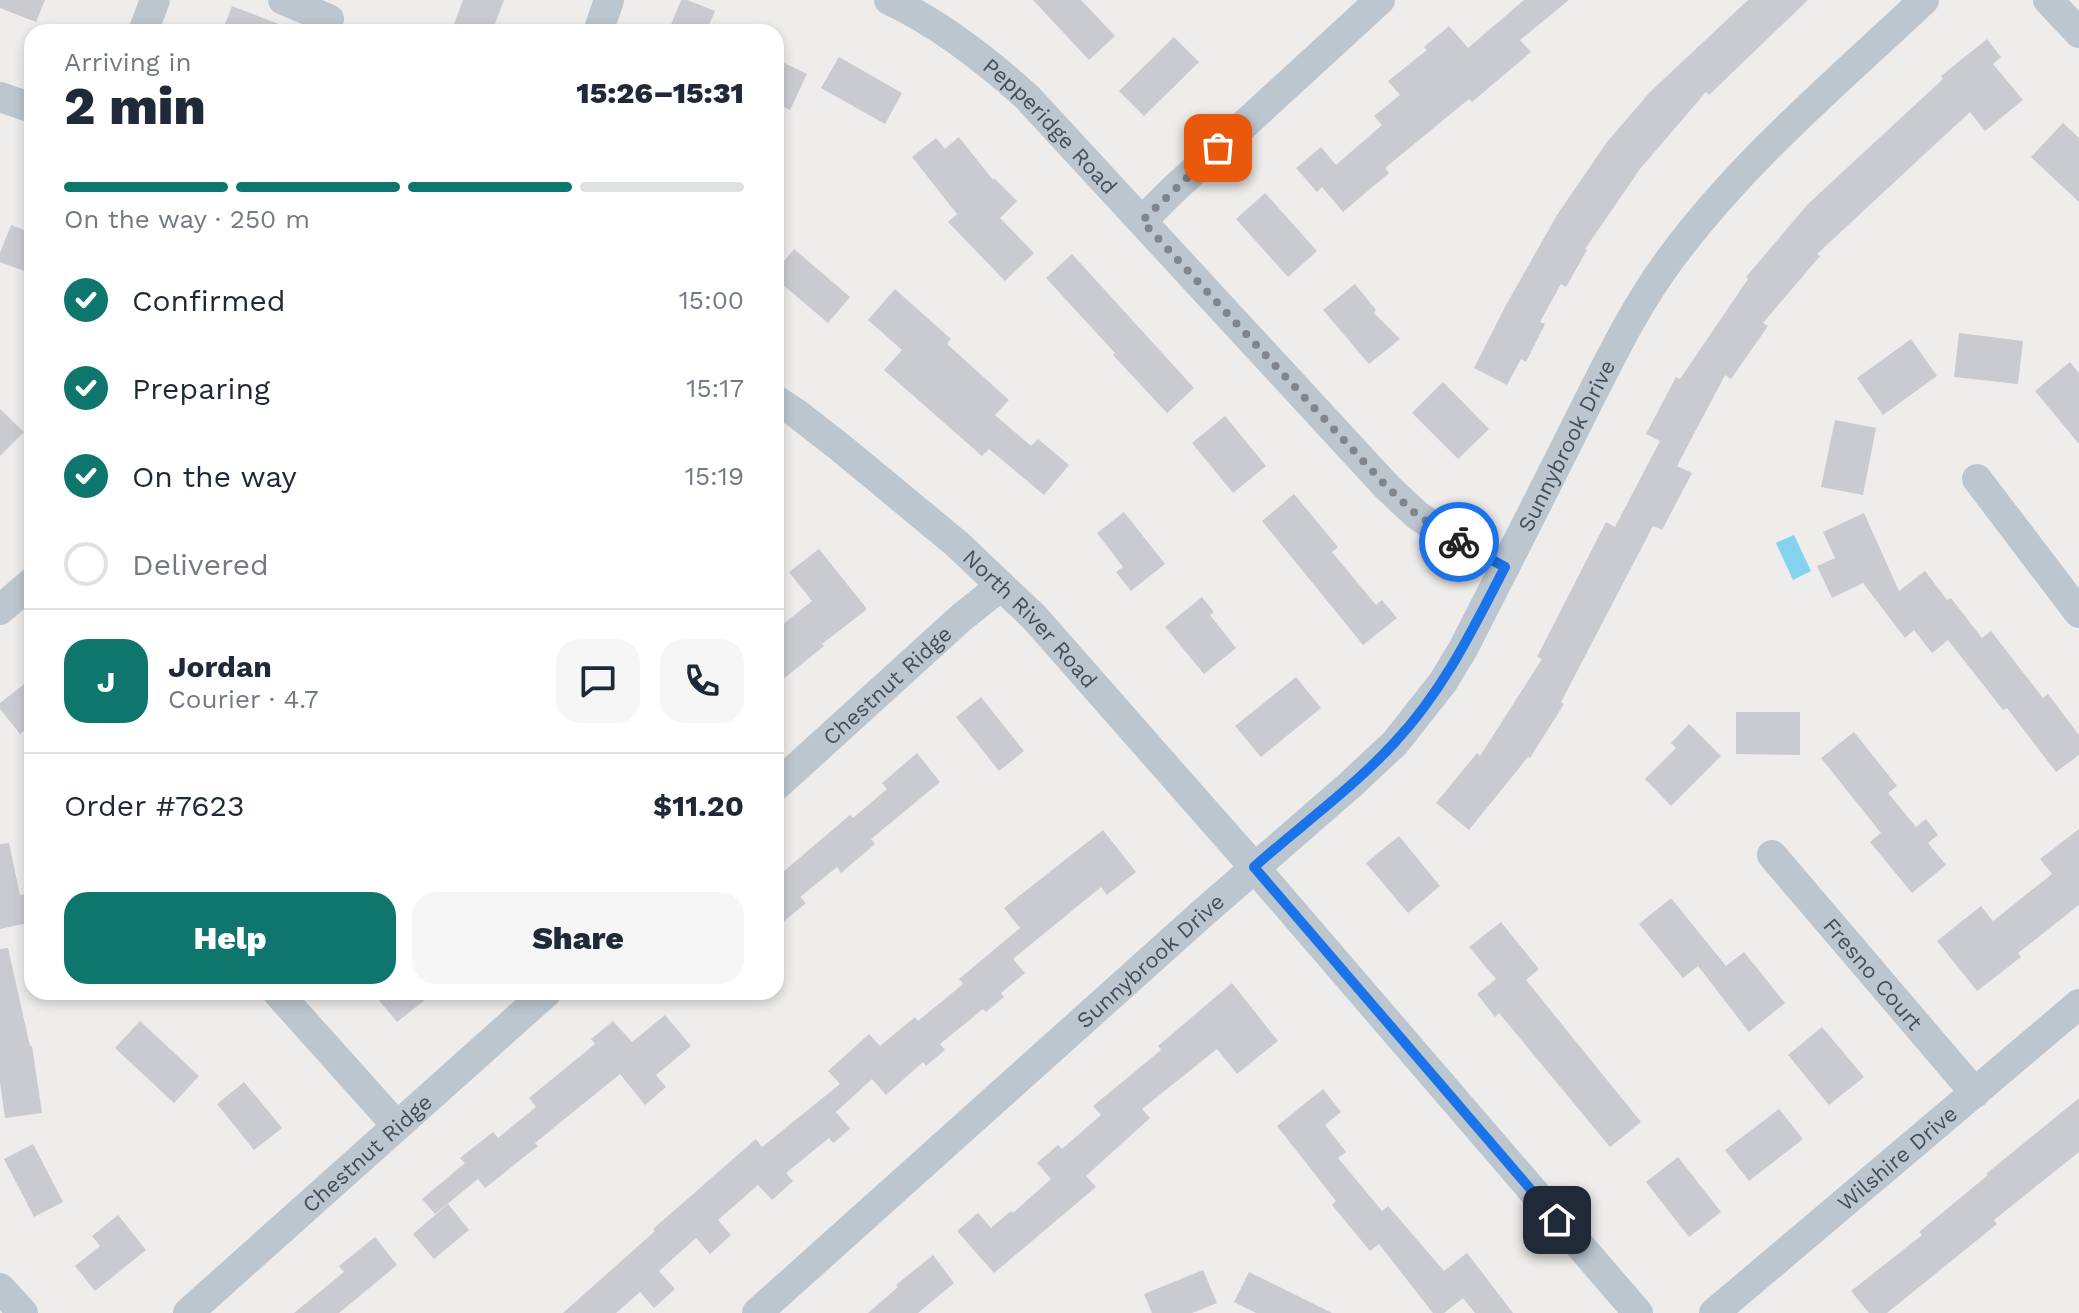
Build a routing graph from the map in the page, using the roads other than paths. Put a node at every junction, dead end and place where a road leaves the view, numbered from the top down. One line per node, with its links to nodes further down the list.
1 (155, 0): 9 (street)
2 (283, 0): 8 (street)
3 (609, 0): 10 (street)
4 (889, 0): 14 (street, Pepperidge Road)
5 (1380, 0): 14 (street)
6 (1924, 0): 17 (street, Sunnybrook Drive)
7 (2048, 0): 11 (street)
8 (330, 17)
9 (146, 24)
10 (601, 24)
11 (2079, 33)
12 (0, 97): 13 (street)
13 (24, 105)
14 (1142, 221): 17 (street, Pepperidge Road)
15 (784, 405): 18 (street, North River Road)
16 (1977, 479): 21 (street)
17 (1505, 567): 24 (street, Sunnybrook Drive)
18 (1001, 586): 22 (street, Chestnut Ridge); 24 (street, North River Road)
19 (24, 589): 20 (street)
20 (0, 610)
21 (2079, 613)
22 (784, 779)
23 (1772, 855): 28 (street, Fresno Court)
24 (1254, 867): 33 (street, Sunnybrook Drive); 34 (street, North River Road)
25 (284, 1000): 29 (street)
26 (538, 1000): 29 (street, Chestnut Ridge)
27 (2079, 1004): 28 (street, Wilshire Drive)
28 (1975, 1093): 35 (street, Wilshire Drive)
29 (397, 1126): 32 (street, Chestnut Ridge)
30 (0, 1288): 31 (street)
31 (23, 1313)
32 (188, 1313)
33 (757, 1313)
34 (1638, 1313)
35 (1714, 1313)

